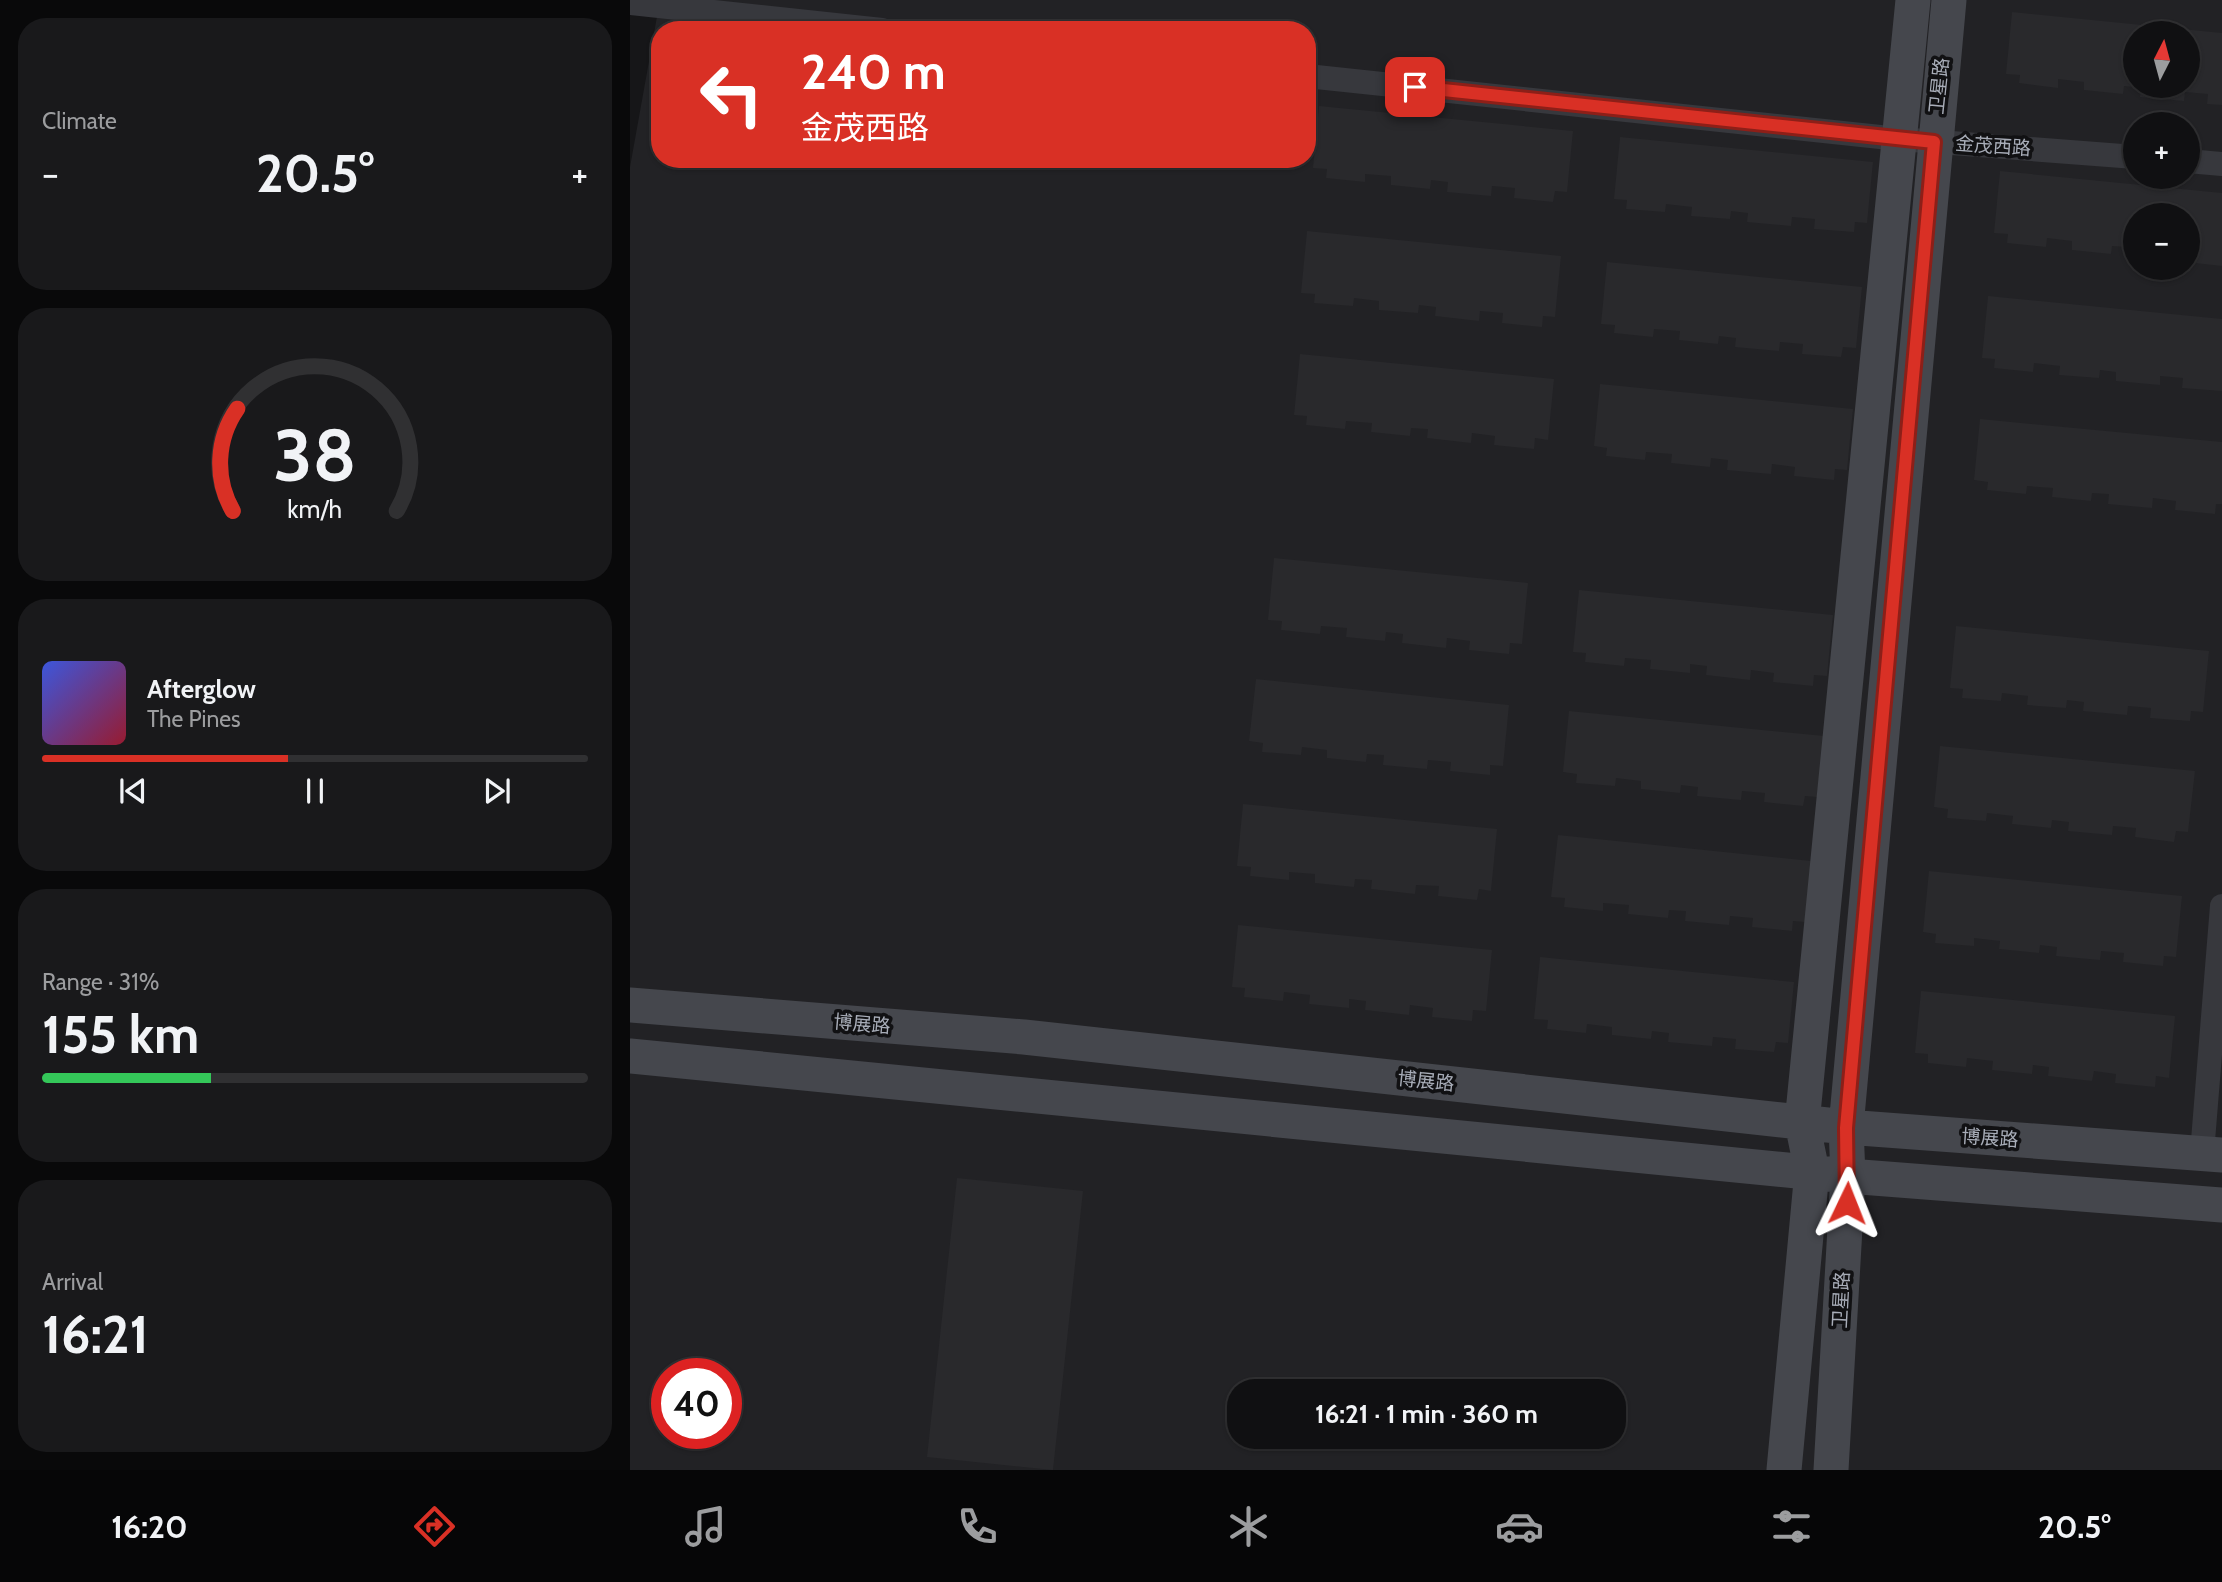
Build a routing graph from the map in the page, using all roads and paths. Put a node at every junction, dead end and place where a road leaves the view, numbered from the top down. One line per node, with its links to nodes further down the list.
1 (1913, 0): 6 (street)
2 (1949, 0): 7 (street, 卫星路)
3 (630, 3): 4 (street)
4 (798, 21)
5 (1316, 77): 6 (street, 金茂西路)
6 (1899, 139): 7 (street, 金茂西路); 14 (street)
7 (1934, 142): 8 (street, 金茂西路); 15 (street, 卫星路)
8 (2123, 156)
9 (2200, 162): 10 (street)
10 (2222, 164)
11 (2222, 906): 16 (street)
12 (630, 1005): 14 (street, 博展路)
13 (630, 1056): 17 (street)
14 (1802, 1123): 15 (street, 博展路); 17 (street)
15 (1846, 1128): 16 (street, 博展路); 18 (street, 卫星路)
16 (2212, 1154)
17 (1812, 1171): 18 (street); 20 (street)
18 (1848, 1176): 19 (street); 21 (street, 卫星路)
19 (2222, 1205)
20 (1784, 1470)
21 (1830, 1470)

